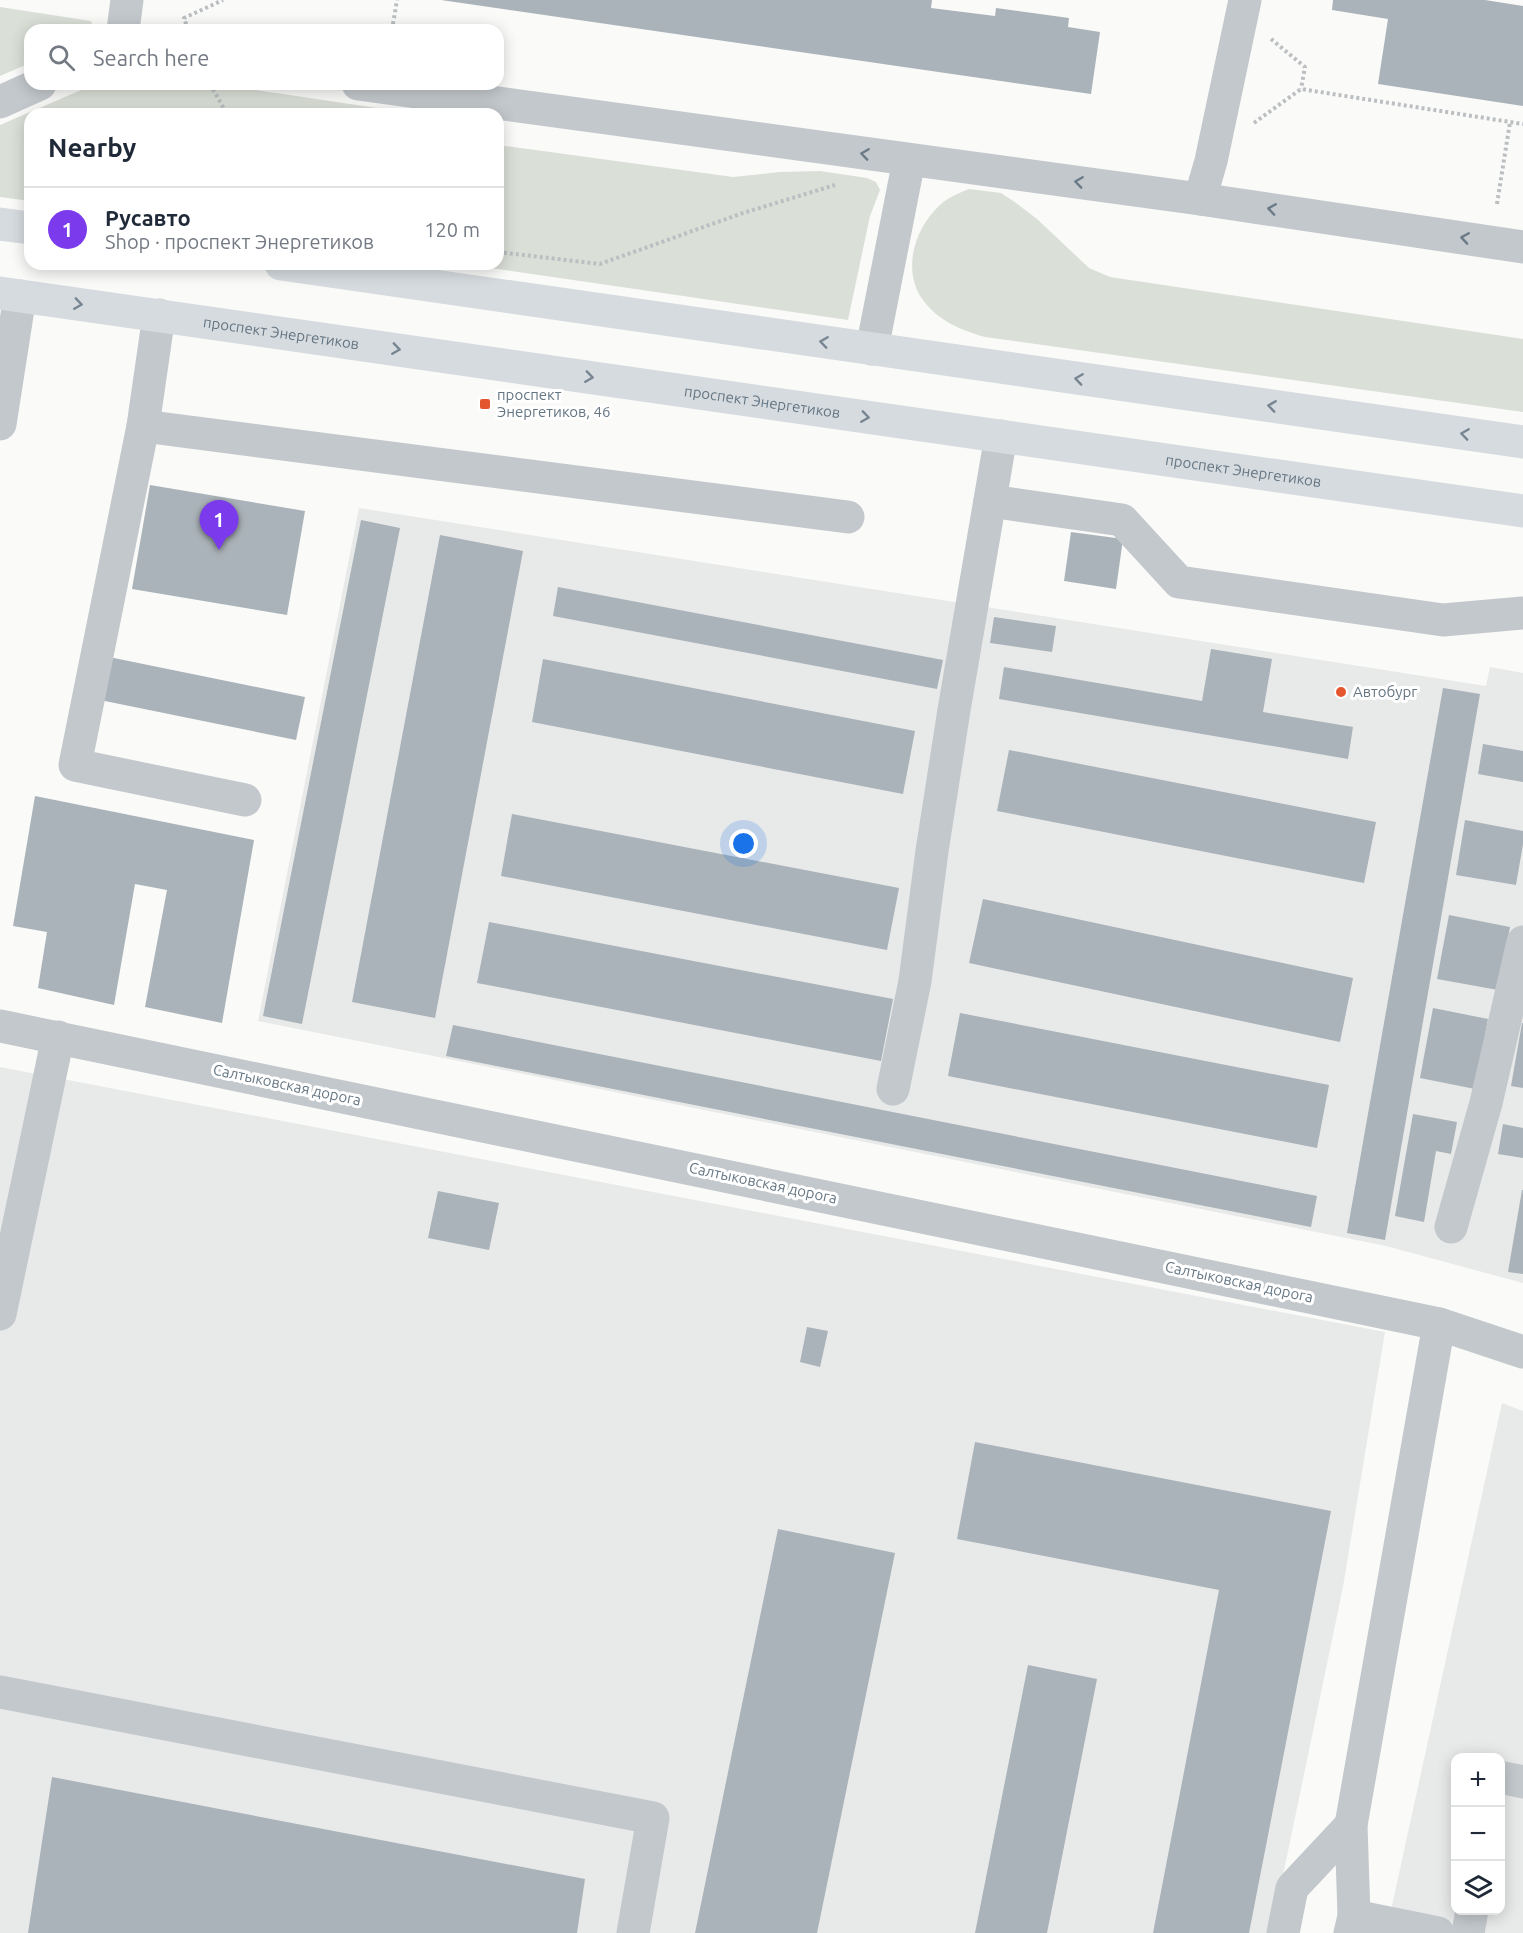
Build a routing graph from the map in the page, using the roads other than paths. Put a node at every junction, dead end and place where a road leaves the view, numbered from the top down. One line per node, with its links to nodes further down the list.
1 (127, 0): 3 (street)
2 (1244, 8): 8 (street)
3 (124, 24)
4 (27, 90): 6 (street)
5 (401, 90): 7 (street, one-way to 5)
6 (0, 102)
7 (909, 160): 8 (street, one-way to 7); 15 (street)
8 (1200, 199): 11 (street, one-way to 8)
9 (0, 224): 10 (main road)
10 (24, 227)
11 (1523, 247)
12 (323, 270): 15 (main road, one-way to 12)
13 (10, 294): 14 (main road, проспект Энергетиков, one-way to 14); 16 (street)
14 (159, 315): 17 (street); 18 (main road, проспект Энергетиков, one-way to 18)
15 (872, 349): 19 (main road, one-way to 15)
16 (0, 424)
17 (142, 426): 22 (street); 24 (street)
18 (1001, 436): 20 (street); 21 (main road, проспект Энергетиков)
19 (1523, 442)
20 (990, 501): 23 (street); 28 (street)
21 (1523, 511)
22 (848, 517)
23 (1523, 613)
24 (245, 800)
25 (1523, 942): 29 (street)
26 (0, 1026): 27 (street, Салтыковская дорога)
27 (58, 1037): 30 (street); 31 (street, Салтыковская дорога)
28 (893, 1089)
29 (1451, 1227)
30 (0, 1314)
31 (1439, 1324): 32 (street, Салтыковская дорога); 36 (street)
32 (1523, 1352)
33 (0, 1692): 39 (street)
34 (1505, 1778): 35 (street)
35 (1523, 1782)
36 (1351, 1825): 38 (street); 40 (street)
37 (1471, 1915): 42 (street)
38 (1352, 1924): 41 (street)
39 (633, 1933)
40 (1283, 1933)
41 (1438, 1933)
42 (1468, 1933)

